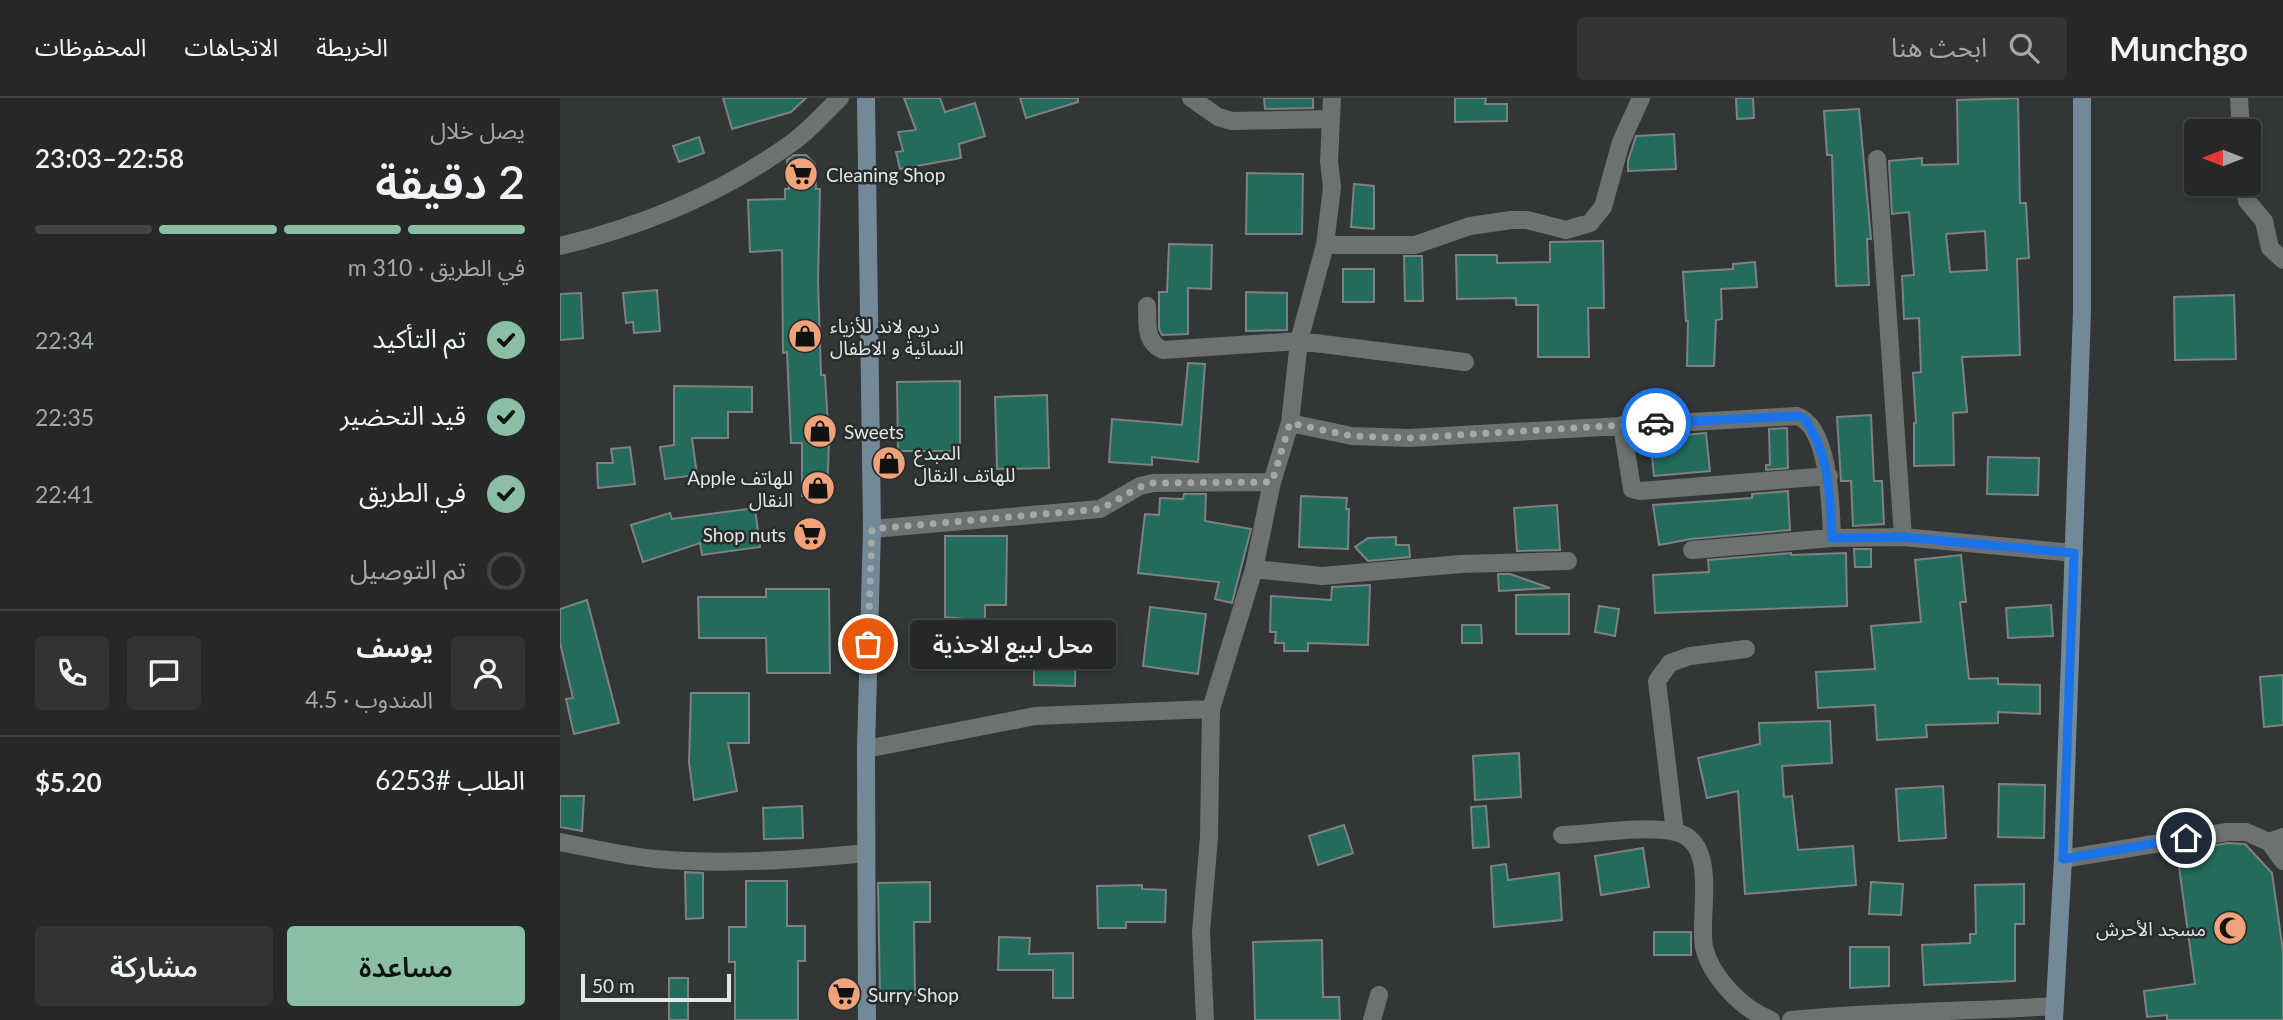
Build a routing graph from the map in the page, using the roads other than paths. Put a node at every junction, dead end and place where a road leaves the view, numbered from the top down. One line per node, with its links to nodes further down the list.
1 (840, 98): 12 (street)
2 (866, 98): 22 (street)
3 (1191, 98): 8 (street)
4 (1332, 98): 8 (street)
5 (1641, 98): 13 (street)
6 (2082, 98): 26 (street)
7 (2239, 98): 9 (street)
8 (1329, 119): 13 (street)
9 (2240, 119)
10 (1877, 159): 23 (street)
11 (2246, 196): 14 (street)
12 (560, 246)
13 (1325, 246): 16 (street)
14 (2283, 260)
15 (1147, 306): 16 (street)
16 (1299, 341): 17 (street); 18 (street)
17 (1465, 362)
18 (1290, 423): 19 (street); 21 (street)
19 (1622, 425): 20 (street); 20 (street)
20 (1829, 476): 24 (street)
21 (1272, 482): 22 (street); 28 (street)
22 (872, 529): 31 (street)
23 (1903, 537): 24 (street); 26 (street)
24 (1832, 538): 25 (street)
25 (1692, 550)
26 (2074, 553): 37 (street)
27 (1567, 561): 28 (street)
28 (1254, 569): 30 (street)
29 (1746, 649): 32 (street)
30 (1211, 709): 31 (street); 42 (street)
31 (866, 749): 36 (street)
32 (1675, 832): 33 (street); 44 (street)
33 (1562, 835)
34 (2276, 839): 37 (street); 38 (street)
35 (560, 842): 36 (street)
36 (866, 853): 41 (street)
37 (2063, 859): 40 (street)
38 (2283, 861)
39 (1379, 995): 43 (street)
40 (2054, 1013): 45 (street)
41 (867, 1020)
42 (1205, 1020)
43 (1372, 1020)
44 (1771, 1020)
45 (1791, 1020)

